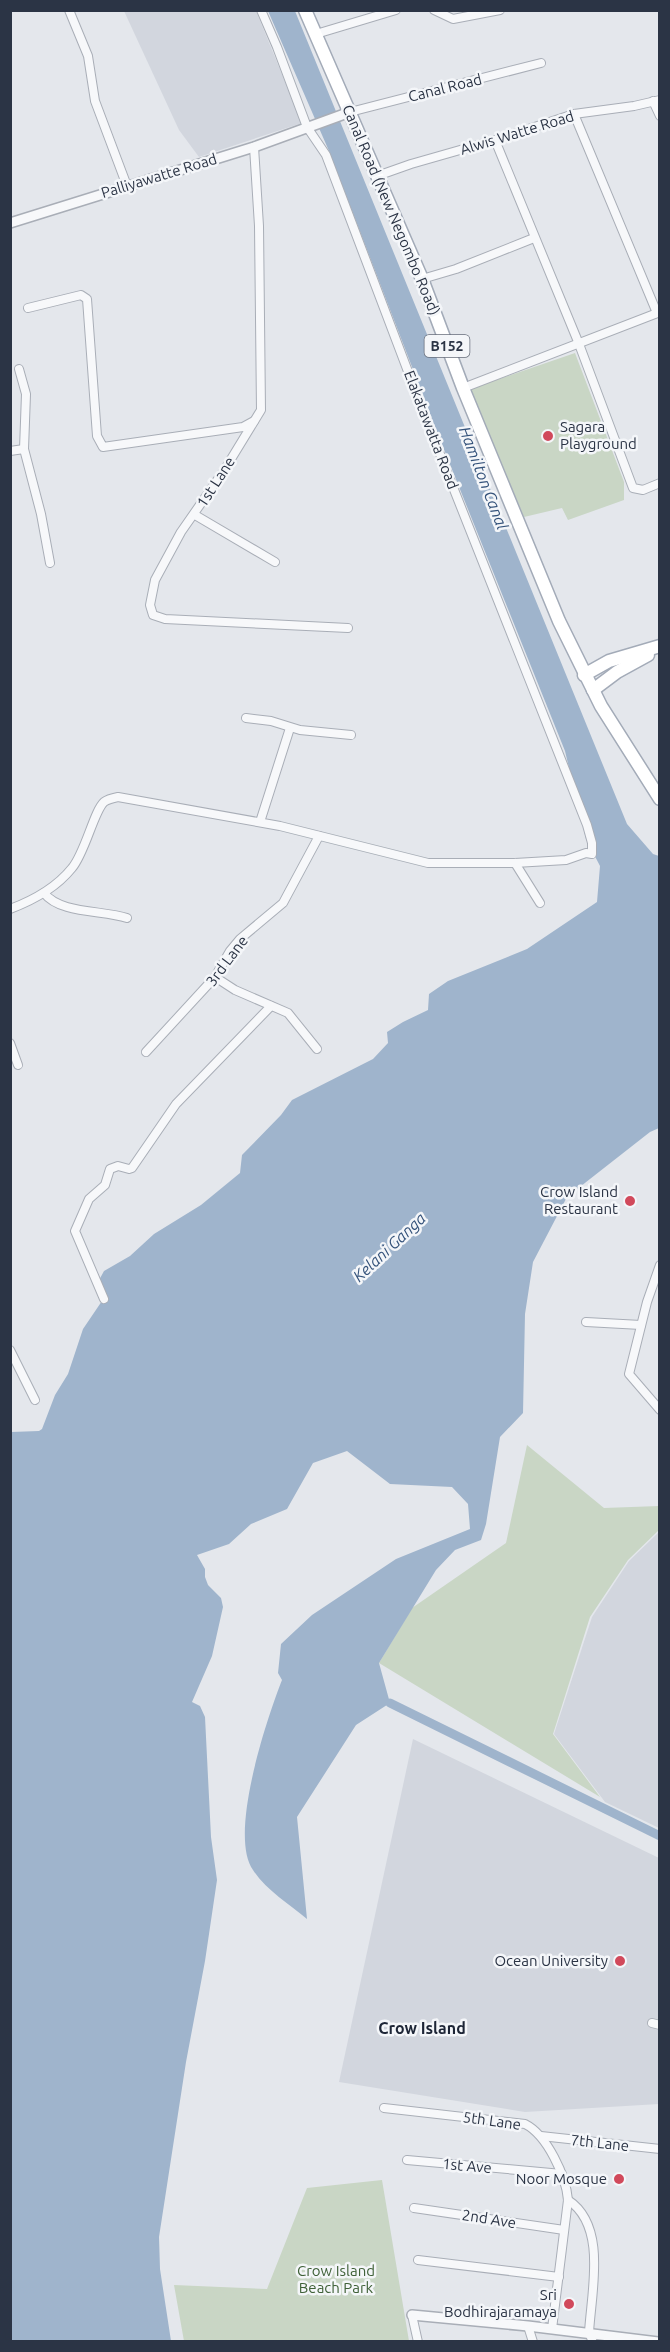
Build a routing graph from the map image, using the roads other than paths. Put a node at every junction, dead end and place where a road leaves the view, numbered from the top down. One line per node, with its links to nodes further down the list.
1 (69, 10): 17 (street)
2 (261, 10): 13 (street, Elakatawatta Road)
3 (305, 10): 7 (main road, Canal Road (New Negombo Road) / B152)
4 (396, 10): 7 (street)
5 (434, 10): 6 (street)
6 (500, 10)
7 (316, 34): 10 (main road, Canal Road (New Negombo Road) / B152)
8 (541, 63): 10 (street, Canal Road)
9 (656, 101): 11 (street, Alwis Watte Road); 12 (street)
10 (350, 112): 13 (street, Palliyawatte Road); 16 (main road, Canal Road (New Negombo Road) / B152)
11 (574, 114): 14 (street, Alwis Watte Road); 22 (street)
12 (660, 117)
13 (307, 127): 15 (street, Palliyawatte Road); 43 (street, Elakatawatta Road)
14 (495, 140): 16 (street, Alwis Watte Road); 19 (street)
15 (254, 147): 17 (street, Palliyawatte Road); 26 (street, 1st Lane)
16 (377, 176): 20 (main road, Canal Road (New Negombo Road) / B152)
17 (127, 186): 18 (street, Palliyawatte Road)
18 (10, 223)
19 (534, 238): 20 (street); 23 (street)
20 (422, 279): 25 (main road, Canal Road (New Negombo Road) / B152)
21 (28, 308): 26 (street)
22 (658, 313): 23 (street)
23 (579, 344): 25 (street); 29 (street)
24 (19, 369): 27 (street)
25 (463, 388): 35 (main road, Canal Road (New Negombo Road) / B152)
26 (256, 420): 30 (street, 1st Lane)
27 (24, 449): 28 (street); 32 (street)
28 (10, 451)
29 (660, 483)
30 (195, 514): 31 (street); 33 (street, 1st Lane)
31 (275, 562)
32 (50, 563)
33 (348, 628)
34 (660, 647): 35 (main road); 36 (main road)
35 (584, 675): 36 (main road, Canal Road (New Negombo Road) / B152)
36 (593, 690): 40 (main road, Canal Road (New Negombo Road) / B152)
37 (246, 718): 38 (street)
38 (290, 728): 39 (street); 41 (street)
39 (351, 735)
40 (660, 800)
41 (260, 822): 42 (street); 44 (street)
42 (319, 836): 43 (street); 48 (street, 3rd Lane)
43 (515, 863): 45 (street)
44 (44, 893): 46 (street); 47 (street)
45 (540, 903)
46 (10, 909)
47 (127, 918)
48 (215, 977): 49 (street); 52 (street, 3rd Lane)
49 (271, 1006): 51 (street); 55 (street)
50 (10, 1042): 53 (street)
51 (317, 1049)
52 (146, 1052)
53 (18, 1065)
54 (660, 1264): 57 (street)
55 (104, 1299)
56 (586, 1322): 57 (street)
57 (641, 1324): 60 (street)
58 (10, 1350): 59 (street)
59 (35, 1400)
60 (660, 1410)
61 (384, 2108): 62 (street, 5th Lane)
62 (541, 2136): 63 (street, 7th Lane); 65 (street, 5th Lane)
63 (660, 2149)
64 (407, 2160): 65 (street, 1st Ave)
65 (562, 2174): 66 (street, 5th Lane)
66 (568, 2200): 68 (street, 5th Lane); 74 (street)
67 (414, 2208): 68 (street, 2nd Ave)
68 (564, 2230): 70 (street, 5th Lane)
69 (418, 2260): 70 (street)
70 (559, 2277): 73 (street, 5th Lane)
71 (412, 2315): 72 (street); 76 (street)
72 (528, 2326): 73 (street); 77 (street)
73 (552, 2329): 74 (street)
74 (591, 2337): 75 (street)
75 (653, 2341)
76 (418, 2342)
77 (533, 2342)

